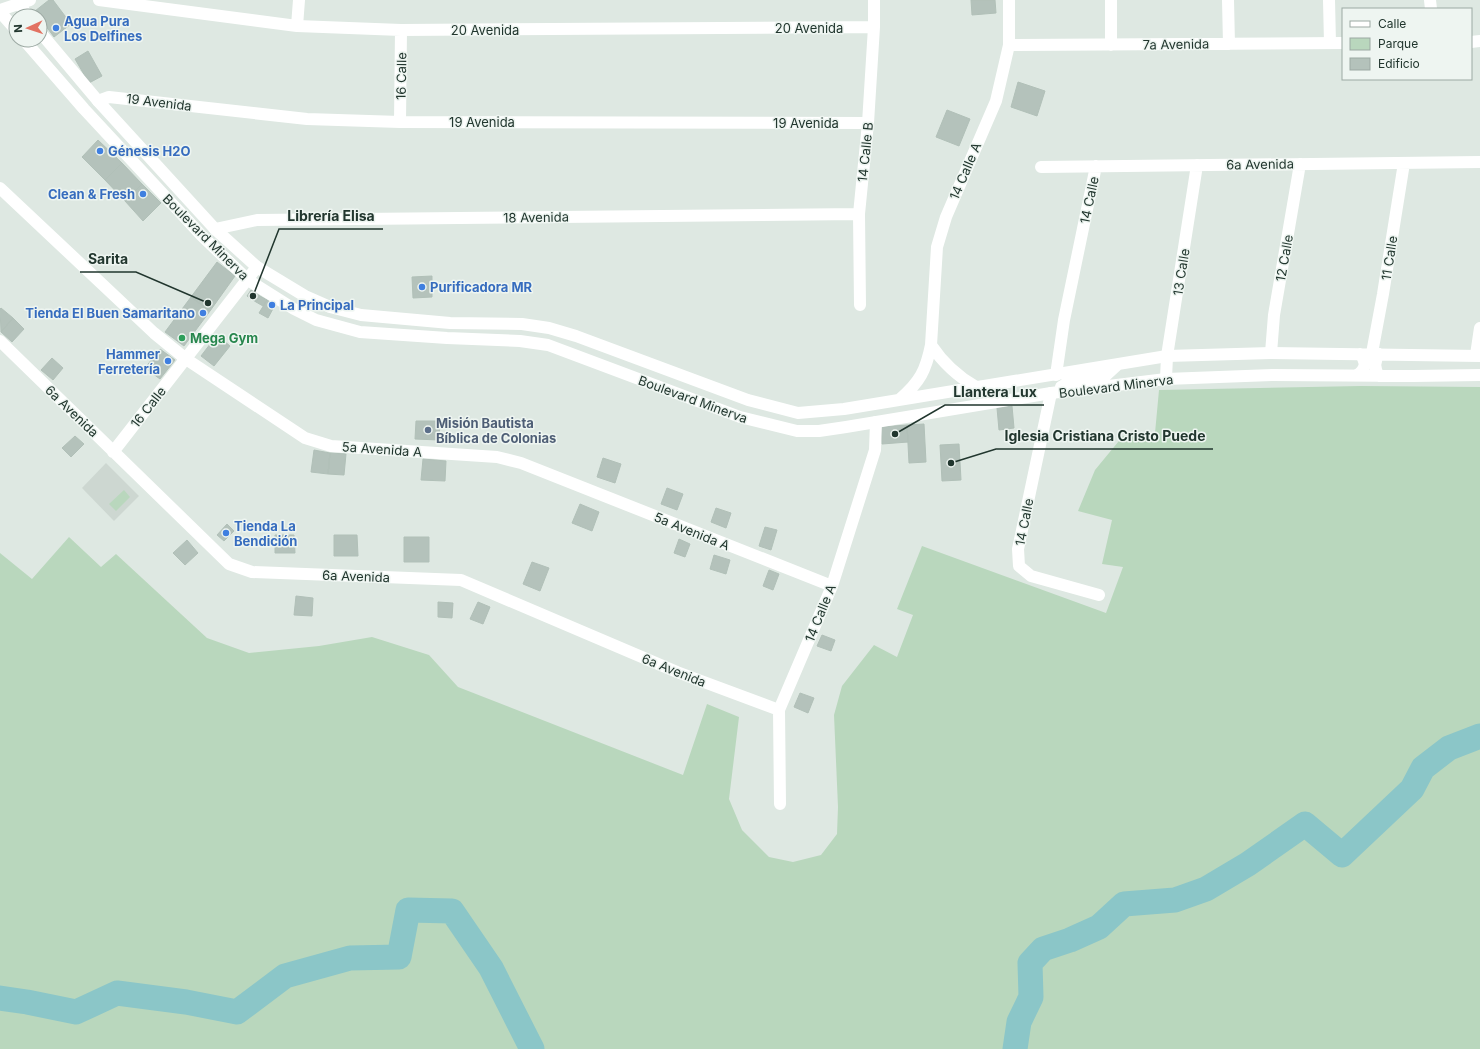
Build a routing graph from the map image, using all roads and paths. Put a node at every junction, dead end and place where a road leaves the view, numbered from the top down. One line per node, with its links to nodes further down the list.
1 (98, 0): 11 (street, 20 Avenida)
2 (299, 0): 11 (street)
3 (874, 0): 12 (street, 14 Calle B)
4 (1009, 0): 18 (street, 14 Calle A)
5 (1111, 0): 19 (street)
6 (1228, 0): 17 (street)
7 (1329, 0): 15 (street)
8 (22, 1): 9 (street)
9 (0, 11): 10 (street)
10 (8, 20)
11 (298, 26): 13 (street, 20 Avenida)
12 (874, 27): 13 (street, 20 Avenida); 23 (street, 14 Calle B)
13 (401, 30): 22 (street, 16 Calle)
14 (48, 42): 21 (street, Boulevard Minerva)
15 (1330, 43): 16 (street, 7a Avenida); 17 (street, 7a Avenida)
16 (1342, 43)
17 (1228, 44): 19 (street, 7a Avenida)
18 (1009, 45): 19 (street, 7a Avenida); 38 (street, 14 Calle A)
19 (1111, 45)
20 (31, 48): 34 (street, Boulevard Minerva)
21 (98, 101): 22 (street, 19 Avenida); 32 (street, Boulevard Minerva)
22 (400, 122): 23 (street, 19 Avenida)
23 (868, 123): 31 (street, 14 Calle B)
24 (1404, 162): 25 (street, 6a Avenida); 26 (street, 6a Avenida); 40 (street, 11 Calle)
25 (1480, 162)
26 (1300, 164): 27 (street, 6a Avenida); 39 (street, 12 Calle)
27 (1197, 165): 28 (street, 6a Avenida); 41 (street, 13 Calle)
28 (1096, 166): 29 (street, 6a Avenida); 45 (street, 14 Calle)
29 (1041, 167)
30 (0, 188): 43 (street, 5a Avenida A)
31 (859, 214): 32 (street, 18 Avenida); 35 (street, 14 Calle B)
32 (215, 229): 33 (street, Boulevard Minerva)
33 (257, 267): 34 (street, 16 Calle); 52 (street, Boulevard Minerva)
34 (248, 280): 43 (street, 16 Calle); 53 (street, Boulevard Minerva)
35 (860, 305)
36 (1480, 328): 42 (street)
37 (0, 341): 54 (street, 6a Avenida)
38 (930, 345): 50 (street); 52 (street, 14 Calle A)
39 (1271, 352): 40 (street, Boulevard Minerva); 41 (street, Boulevard Minerva)
40 (1370, 354): 42 (street, Boulevard Minerva); 46 (street); 48 (street)
41 (1167, 356): 44 (street, Boulevard Minerva); 49 (street, 13 Calle)
42 (1478, 356)
43 (186, 359): 54 (street, 16 Calle); 55 (street, 5a Avenida A)
44 (1118, 364): 45 (street, Boulevard Minerva); 51 (street)
45 (1056, 375): 50 (street, Boulevard Minerva)
46 (1357, 375): 48 (street, Boulevard Minerva); 49 (street, Boulevard Minerva)
47 (1480, 375): 48 (street, Boulevard Minerva)
48 (1379, 376)
49 (1166, 379): 51 (street, Boulevard Minerva)
50 (976, 387): 52 (street, Boulevard Minerva)
51 (1051, 393): 53 (street, Boulevard Minerva); 56 (street, 14 Calle)
52 (900, 399)
53 (876, 422): 55 (street, 14 Calle A)
54 (113, 452): 57 (street, 6a Avenida)
55 (832, 586): 57 (street, 14 Calle A)
56 (1099, 595)
57 (779, 710): 58 (street, 14 Calle A)
58 (780, 804)

